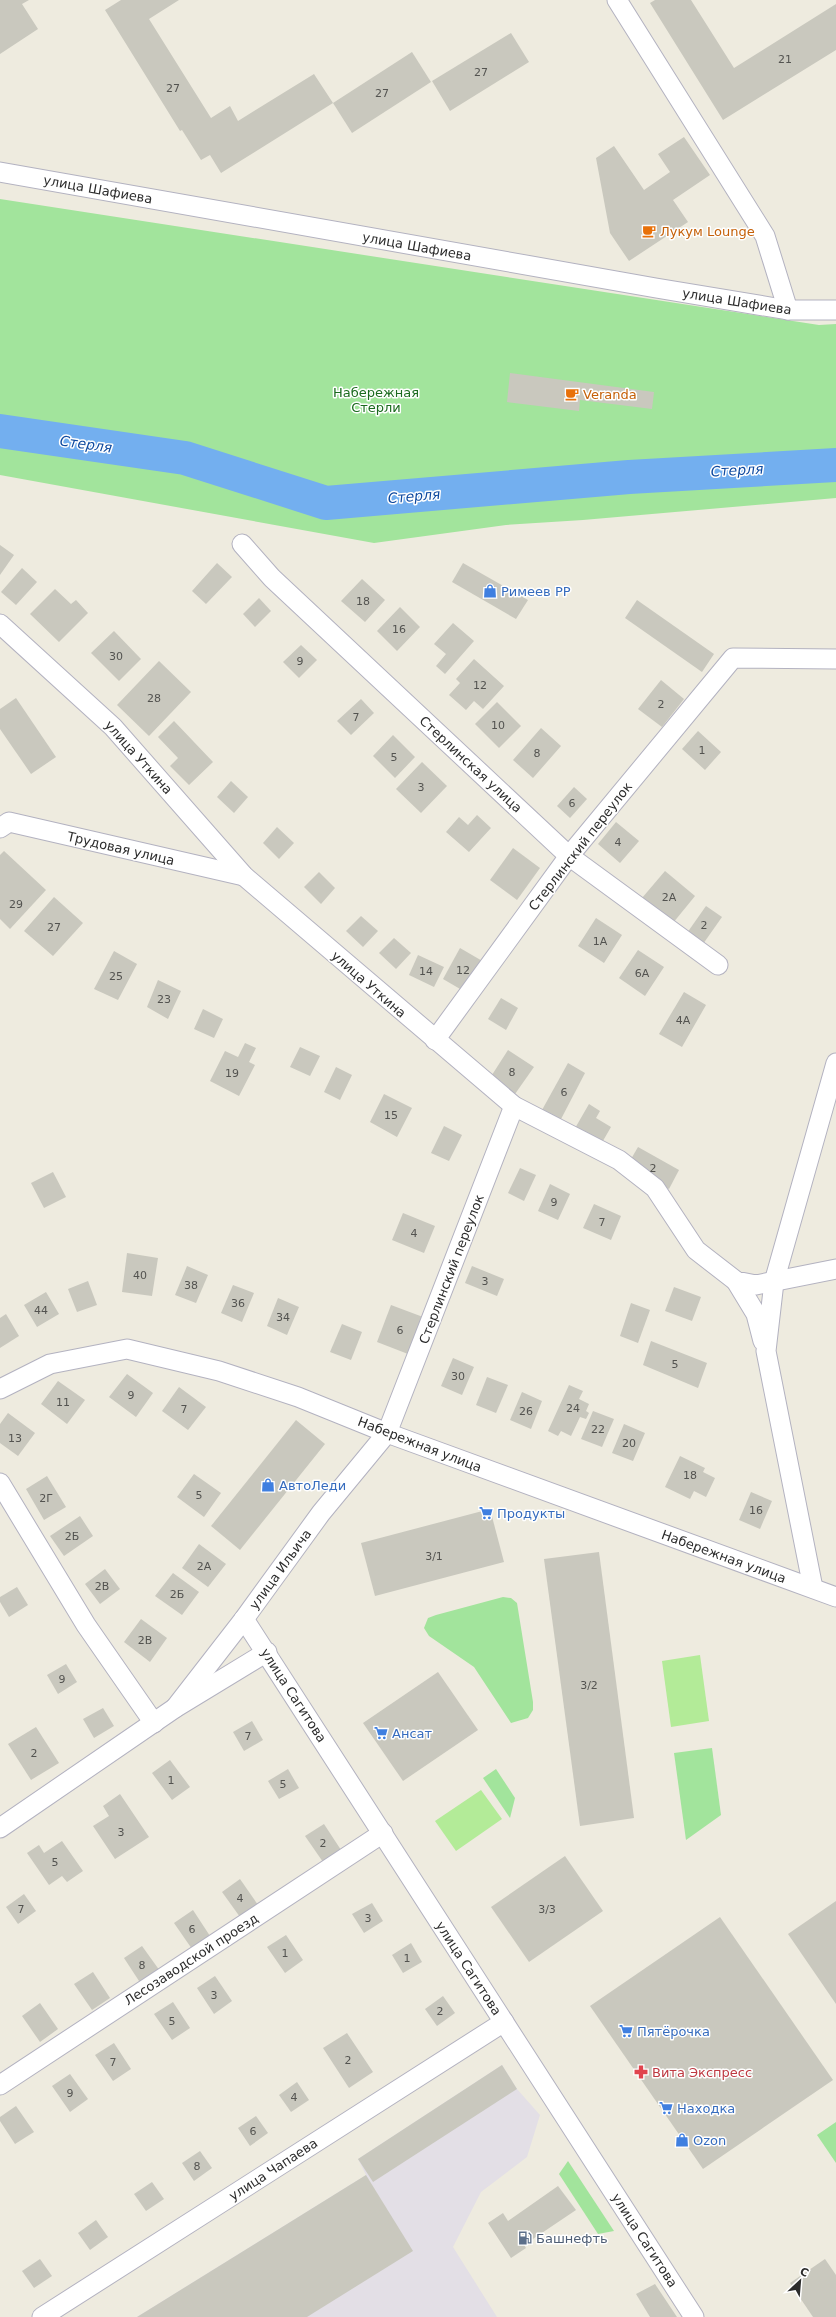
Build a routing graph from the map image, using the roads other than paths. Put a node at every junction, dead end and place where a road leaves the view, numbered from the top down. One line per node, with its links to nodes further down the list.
1 (617, 0): 3 (street)
2 (0, 172): 3 (street, улица Шафиева)
3 (788, 310): 4 (street, улица Шафиева)
4 (836, 310)
5 (242, 544): 9 (street, Стерлинская улица)
6 (0, 624): 10 (street, улица Уткина)
7 (836, 658): 9 (street, Стерлинский переулок)
8 (0, 828): 10 (street, Трудовая улица)
9 (569, 856): 11 (street, Стерлинская улица); 12 (street, Стерлинский переулок)
10 (244, 876): 12 (street, улица Уткина)
11 (718, 965)
12 (435, 1040): 14 (street, улица Уткина)
13 (836, 1062): 17 (street)
14 (514, 1106): 16 (street, улица Уткина); 20 (street, Стерлинский переулок)
15 (836, 1269): 17 (street, улица Уткина)
16 (736, 1281): 17 (street, улица Уткина); 18 (street)
17 (774, 1282): 18 (street)
18 (766, 1351): 22 (street)
19 (0, 1389): 20 (street, Набережная улица)
20 (387, 1433): 22 (street, Набережная улица); 24 (street, улица Ильича)
21 (0, 1483): 27 (street)
22 (814, 1588): 23 (street, Набережная улица)
23 (836, 1597)
24 (244, 1618): 25 (street, улица Сагитова); 26 (street, улица Ильича)
25 (267, 1652): 26 (street, улица Ильича); 29 (street, улица Сагитова)
26 (174, 1708): 27 (street, улица Ильича)
27 (154, 1723): 28 (street, улица Ильича)
28 (0, 1828)
29 (383, 1833): 30 (street, улица Сагитова); 31 (street, Лесозаводской проезд)
30 (504, 2022): 32 (street, улица Чапаева); 33 (street, улица Сагитова)
31 (0, 2085)
32 (42, 2317)
33 (694, 2317)

